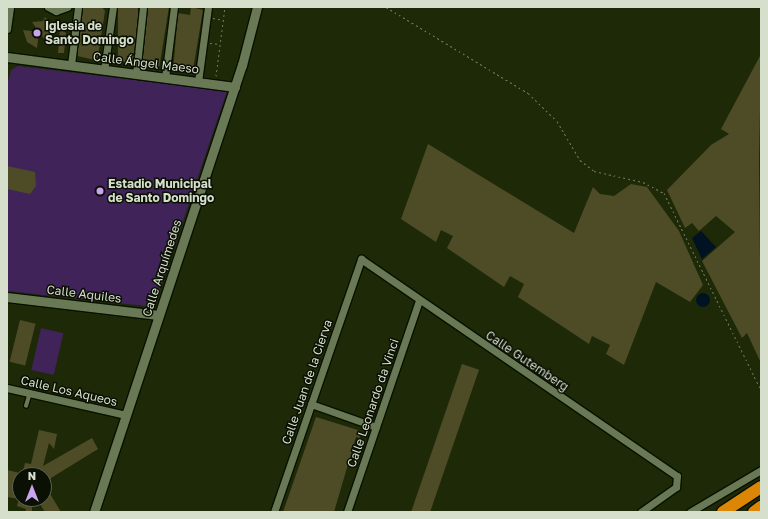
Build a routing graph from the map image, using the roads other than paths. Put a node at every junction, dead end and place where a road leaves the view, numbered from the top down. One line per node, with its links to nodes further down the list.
1 (10, 7): 10 (street)
2 (48, 7): 3 (street)
3 (67, 7)
4 (78, 7): 12 (street)
5 (113, 7): 13 (street)
6 (143, 7): 14 (street)
7 (174, 7): 15 (street)
8 (208, 7): 16 (street)
9 (257, 7): 17 (street, Calle Arquímedes)
10 (7, 29)
11 (7, 57): 12 (street, Calle Ángel Maeso)
12 (71, 65): 13 (street, Calle Ángel Maeso)
13 (104, 70): 14 (street, Calle Ángel Maeso)
14 (136, 74): 15 (street, Calle Ángel Maeso)
15 (165, 78): 16 (street, Calle Ángel Maeso)
16 (198, 82): 17 (street, Calle Ángel Maeso)
17 (235, 87): 21 (street, Calle Arquímedes)
18 (361, 259): 20 (street, Calle Gutemberg); 24 (street, Calle Juan de la Cierva)
19 (7, 297): 21 (street, Calle Aquiles)
20 (419, 301): 27 (street, Calle Leonardo da Vinci); 34 (street, Calle Gutemberg)
21 (158, 315): 26 (street, Calle Arquímedes)
22 (7, 389): 23 (street, Calle Los Aqueos)
23 (30, 393): 25 (lane); 26 (street, Calle Los Aqueos)
24 (311, 404): 27 (street); 32 (street, Calle Juan de la Cierva)
25 (26, 406)
26 (126, 415): 31 (street, Calle Arquímedes)
27 (376, 427): 33 (street, Calle Leonardo da Vinci)
28 (761, 470): 35 (street)
29 (761, 487): 36 (highway)
30 (761, 507): 37 (highway)
31 (94, 512)
32 (274, 512)
33 (347, 512)
34 (641, 512)
35 (690, 512)
36 (723, 512)
37 (754, 512)

